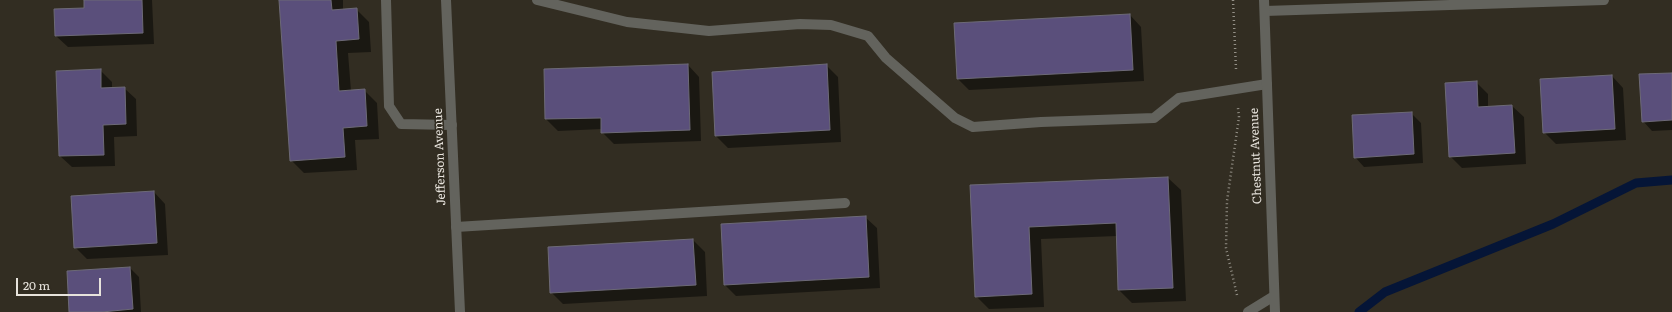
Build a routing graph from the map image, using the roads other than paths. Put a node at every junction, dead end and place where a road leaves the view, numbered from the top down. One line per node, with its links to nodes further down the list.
1 (386, 0): 8 (street)
2 (446, 0): 8 (street, Jefferson Avenue)
3 (537, 0): 7 (street)
4 (1264, 0): 6 (street, Chestnut Avenue)
5 (1604, 0): 6 (street)
6 (1265, 11): 7 (street, Chestnut Avenue)
7 (1267, 84): 11 (street, Chestnut Avenue)
8 (452, 125): 10 (street, Jefferson Avenue)
9 (845, 203): 10 (street)
10 (456, 227): 12 (street, Jefferson Avenue)
11 (1274, 296): 13 (street); 14 (street, Chestnut Avenue)
12 (460, 312)
13 (1248, 312)
14 (1275, 312)

